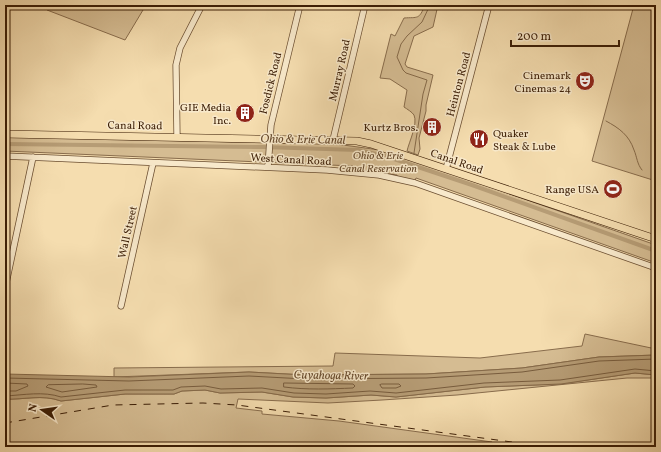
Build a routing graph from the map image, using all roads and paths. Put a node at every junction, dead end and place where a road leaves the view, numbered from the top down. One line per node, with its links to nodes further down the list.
1 (202, 5): 6 (street)
2 (300, 5): 8 (street, Fosdick Road)
3 (365, 5): 7 (street, Murray Road)
4 (489, 5): 13 (street, Heinton Road)
5 (5, 134): 6 (main road, Canal Road)
6 (177, 136): 8 (main road, Canal Road)
7 (332, 140): 8 (main road, Canal Road); 13 (main road, Canal Road)
8 (268, 141): 12 (street, Fosdick Road)
9 (5, 156): 10 (street, West Canal Road)
10 (33, 157): 11 (street, West Canal Road); 16 (street)
11 (153, 163): 12 (street, West Canal Road); 17 (street, Wall Street)
12 (268, 167): 15 (street, West Canal Road)
13 (446, 169): 14 (main road, Canal Road)
14 (656, 239)
15 (656, 268)
16 (5, 288)
17 (121, 306)

